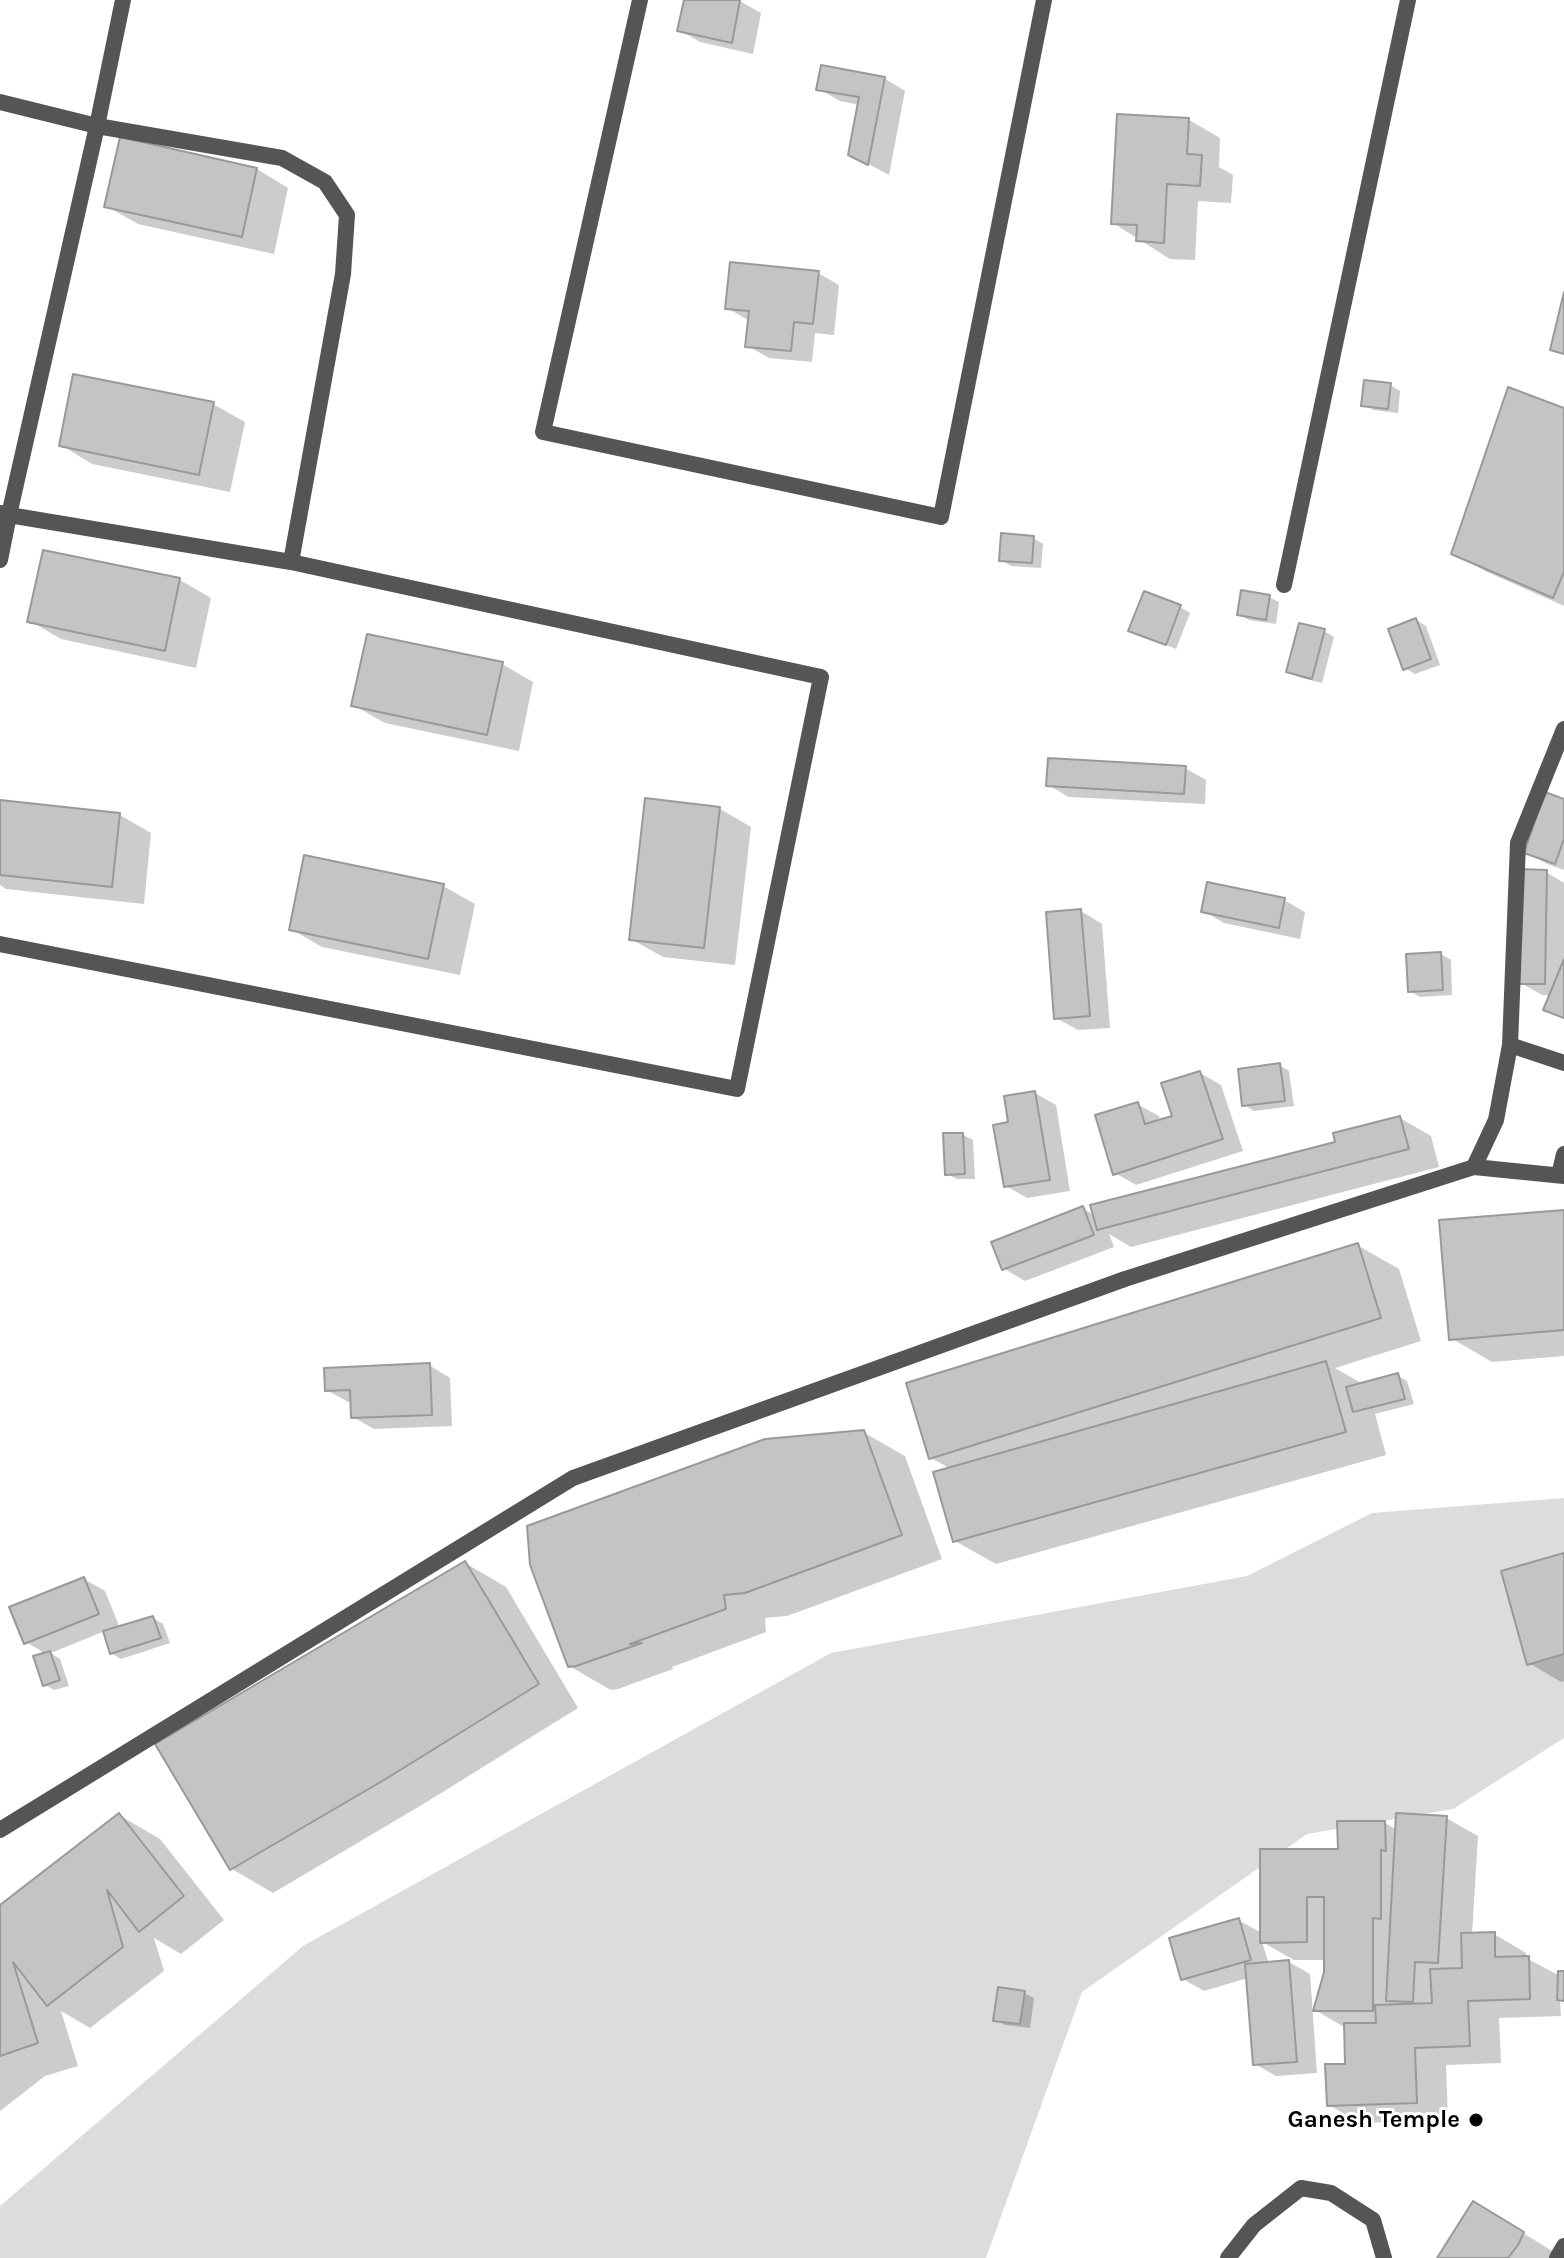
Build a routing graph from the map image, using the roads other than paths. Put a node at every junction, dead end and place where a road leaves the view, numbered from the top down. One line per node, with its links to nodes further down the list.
1 (123, 0): 6 (street)
2 (640, 0): 3 (street)
3 (1044, 0)
4 (1408, 0): 10 (street)
5 (0, 102): 6 (street)
6 (97, 126): 7 (street); 9 (street)
7 (4, 514): 8 (street); 9 (street)
8 (0, 560)
9 (291, 562): 12 (street)
10 (1284, 585)
11 (1564, 729): 13 (street)
12 (0, 944)
13 (1510, 1045): 14 (street); 16 (street)
14 (1564, 1063)
15 (1564, 1154): 17 (street)
16 (1474, 1167): 17 (street); 18 (street)
17 (1561, 1175)
18 (0, 1830)
19 (1564, 2246): 22 (street)
20 (1228, 2258): 21 (street)
21 (1384, 2258)
22 (1557, 2258)

